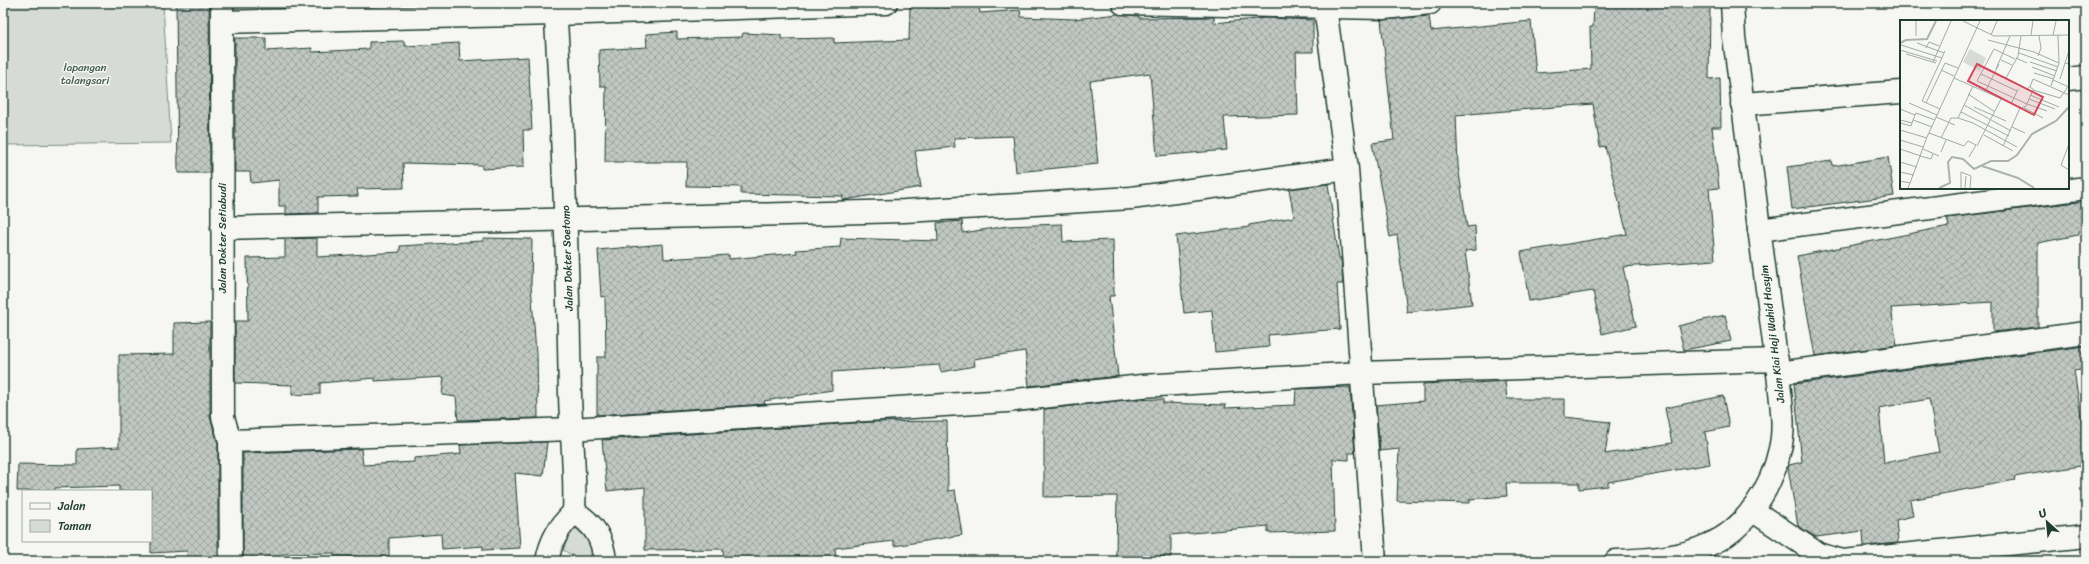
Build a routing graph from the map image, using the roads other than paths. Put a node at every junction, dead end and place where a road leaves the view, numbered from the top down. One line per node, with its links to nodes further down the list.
1 (886, 3): 6 (street)
2 (1123, 3): 5 (street)
3 (1430, 3): 5 (street)
4 (1732, 3): 11 (street, Jalan Kiai Haji Wahid Hasyim)
5 (1325, 7): 12 (street)
6 (555, 9): 7 (street); 14 (street, Jalan Dokter Soetomo)
7 (222, 13): 15 (street, Jalan Dokter Setiabudi)
8 (2086, 77): 9 (street)
9 (2069, 79)
10 (1900, 92): 11 (street)
11 (1742, 104): 16 (street, Jalan Kiai Haji Wahid Hasyim)
12 (1347, 169): 14 (street); 19 (street)
13 (2086, 188): 16 (street)
14 (567, 219): 15 (street); 20 (street, Jalan Dokter Soetomo)
15 (222, 228): 21 (street, Jalan Dokter Setiabudi)
16 (1759, 230): 18 (street, Jalan Kiai Haji Wahid Hasyim)
17 (2086, 333): 18 (street)
18 (1777, 366): 19 (street); 22 (street, Jalan Kiai Haji Wahid Hasyim)
19 (1361, 373): 20 (street); 28 (street)
20 (571, 429): 21 (street); 23 (street, Jalan Dokter Soetomo)
21 (230, 441): 25 (street, Jalan Dokter Setiabudi)
22 (1752, 510): 24 (street); 29 (street, Jalan Kiai Haji Wahid Hasyim)
23 (574, 512): 26 (street); 27 (street)
24 (2086, 536)
25 (230, 561)
26 (547, 561)
27 (605, 561)
28 (1375, 561)
29 (1625, 561)

